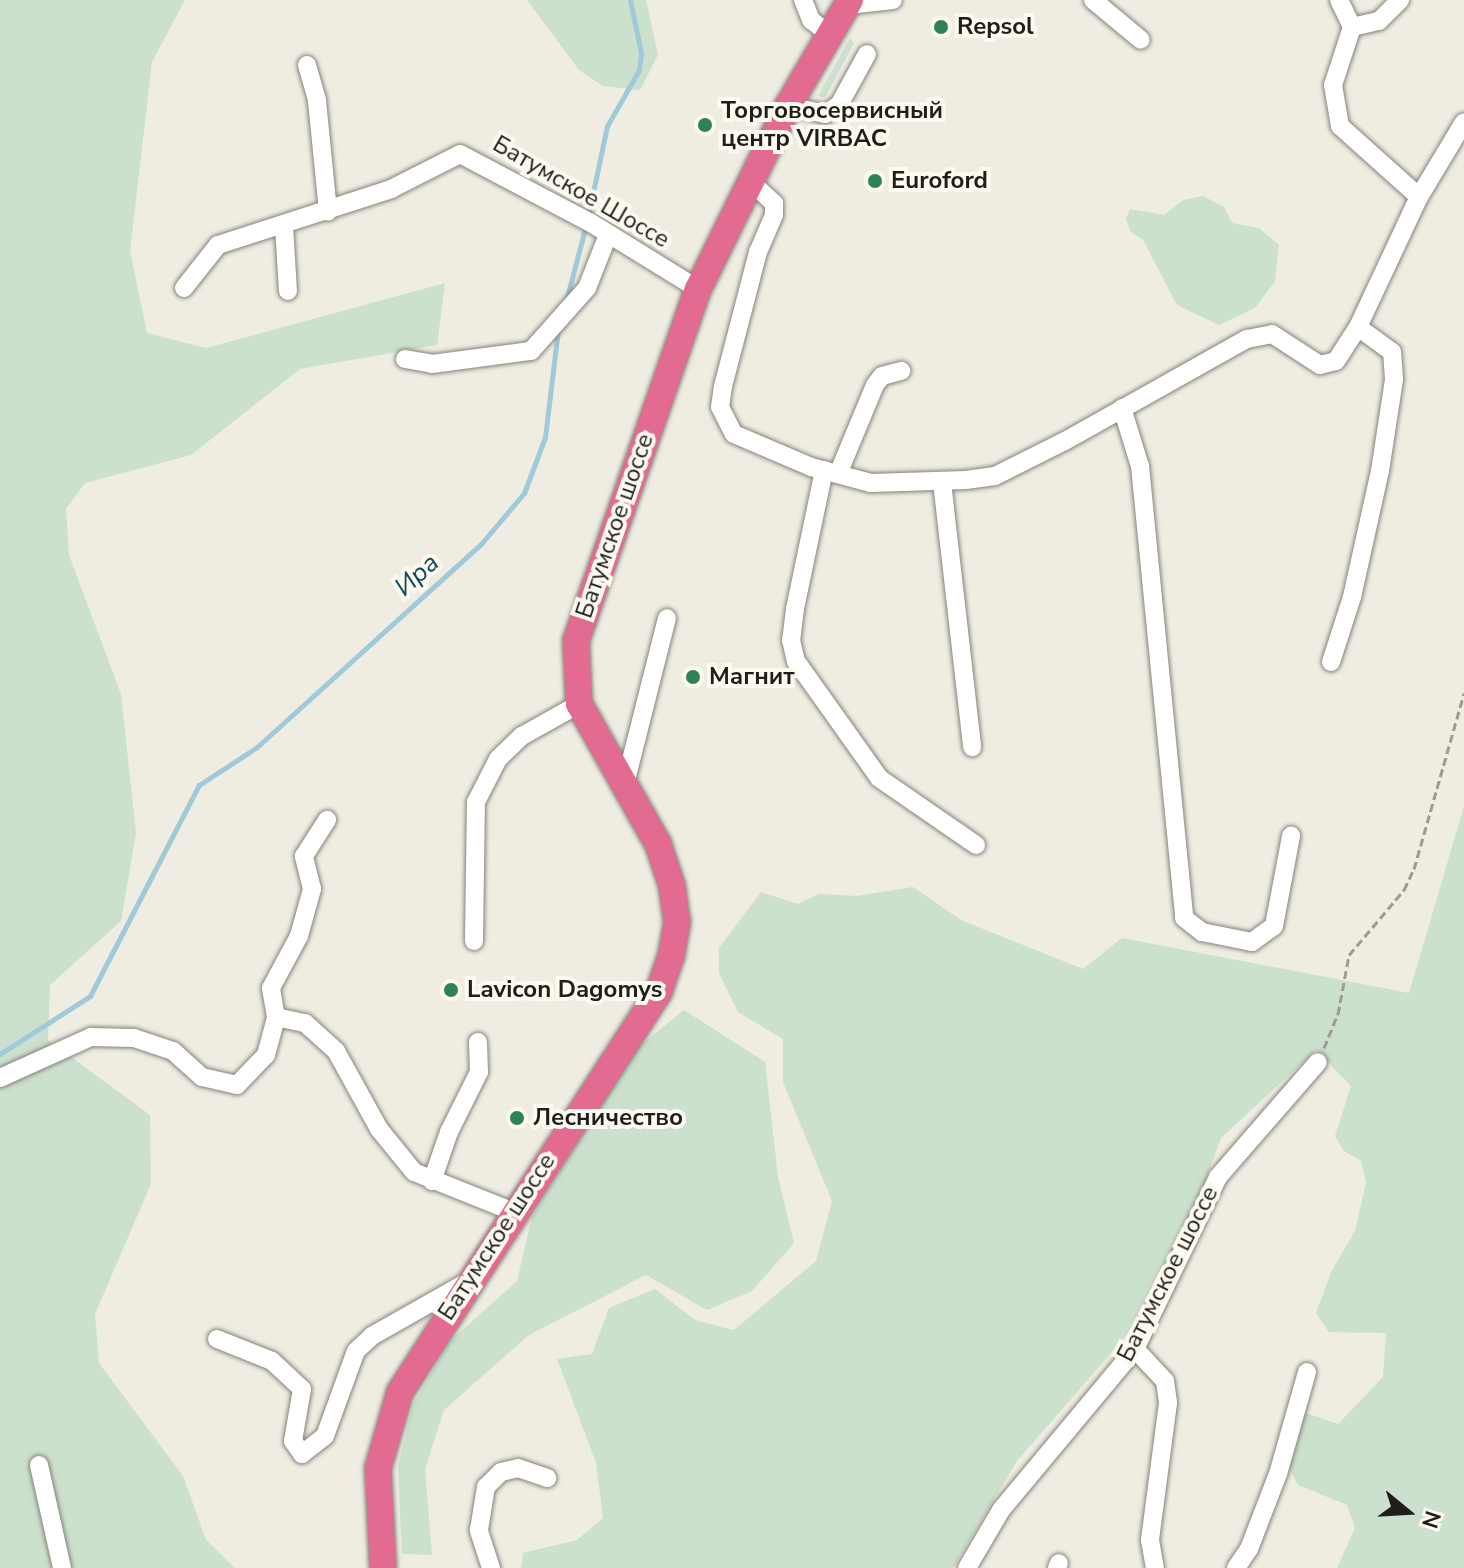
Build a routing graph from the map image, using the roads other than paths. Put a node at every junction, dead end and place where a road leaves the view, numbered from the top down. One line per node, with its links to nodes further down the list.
1 (803, 0): 8 (street)
2 (893, 0): 6 (street)
3 (1093, 0): 9 (street)
4 (1339, 0): 7 (street)
5 (1400, 0): 7 (street)
6 (849, 2): 8 (highway, Батумское шоссе)
7 (1352, 27): 15 (street)
8 (830, 35): 12 (highway, Батумское шоссе)
9 (1141, 40)
10 (867, 54): 12 (street)
11 (307, 65): 16 (street)
12 (788, 106): 14 (highway, Батумское шоссе)
13 (1464, 122): 15 (street)
14 (750, 181): 20 (highway, Батумское шоссе); 26 (street)
15 (1419, 197): 22 (street)
16 (328, 211): 17 (street, Батумское Шоссе); 18 (street, Батумское Шоссе)
17 (284, 226): 19 (street, Батумское Шоссе); 21 (street)
18 (608, 235): 20 (street, Батумское Шоссе); 23 (street)
19 (184, 288)
20 (698, 289): 30 (highway, Батумское шоссе)
21 (288, 291)
22 (1358, 327): 25 (street); 29 (street)
23 (405, 359)
24 (901, 371): 26 (street)
25 (1122, 408): 27 (street); 34 (street)
26 (831, 472): 27 (street); 35 (street)
27 (942, 482): 31 (street)
28 (667, 618): 32 (street)
29 (1331, 662)
30 (579, 704): 32 (highway, Батумское шоссе); 36 (street)
31 (972, 747)
32 (625, 784): 42 (highway, Батумское шоссе)
33 (327, 820): 37 (street)
34 (1291, 836)
35 (976, 845)
36 (474, 941)
37 (276, 1017): 40 (street); 41 (street)
38 (478, 1042): 41 (street)
39 (1318, 1062): 45 (street, Батумское шоссе)
40 (0, 1078)
41 (432, 1181): 42 (street)
42 (514, 1212): 43 (highway, Батумское шоссе)
43 (469, 1281): 44 (street); 50 (highway, Батумское шоссе)
44 (217, 1339)
45 (1135, 1349): 52 (street, Батумское шоссе); 53 (street)
46 (1307, 1372): 54 (street)
47 (39, 1465): 49 (street)
48 (547, 1478): 51 (street)
49 (62, 1568)
50 (383, 1568)
51 (491, 1568)
52 (967, 1568)
53 (1155, 1568)
54 (1236, 1568)

